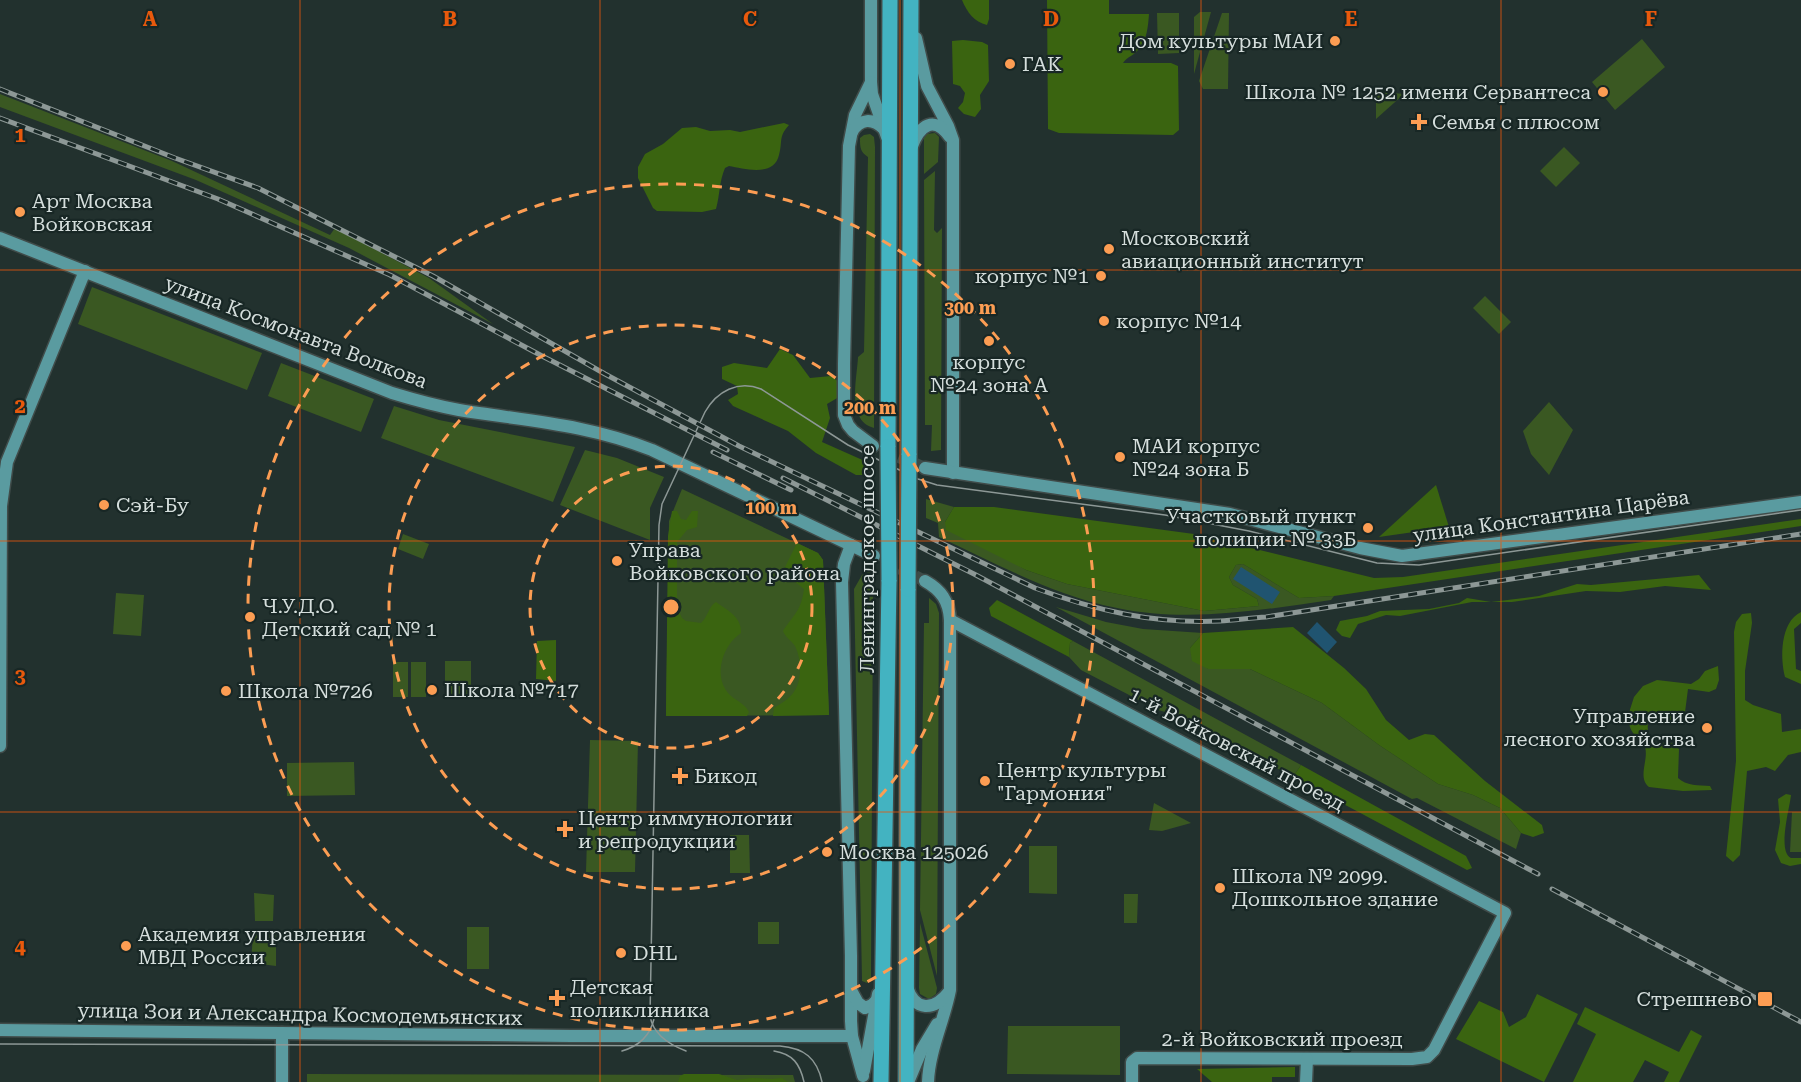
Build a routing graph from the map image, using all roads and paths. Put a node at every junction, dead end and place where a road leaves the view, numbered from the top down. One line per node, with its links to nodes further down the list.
1 (871, 0): 4 (street)
2 (890, 0): 5 (main road, Ленинградское шоссе)
3 (911, 4): 7 (street); 8 (main road, Ленинградское шоссе)
4 (871, 82): 5 (street); 6 (street)
5 (887, 136): 6 (street); 21 (main road, Ленинградское шоссе, bridge)
6 (850, 139): 11 (street)
7 (953, 140): 8 (street); 13 (street)
8 (910, 153): 22 (main road, Ленинградское шоссе, bridge)
9 (0, 238): 10 (street, улица Космонавта Волкова)
10 (85, 271): 15 (street); 16 (street, улица Космонавта Волкова)
11 (873, 446)
12 (925, 468): 13 (street, улица Константина Царёва)
13 (953, 473): 14 (street, улица Константина Царёва)
14 (1801, 502)
15 (1, 506): 20 (street)
16 (850, 544): 17 (street, улица Космонавта Волкова); 24 (street)
17 (874, 556)
18 (925, 580): 19 (street)
19 (950, 620): 23 (street); 30 (street, 1-й Войковский проезд)
20 (0, 746)
21 (883, 978): 25 (street); 34 (main road, Ленинградское шоссе)
22 (907, 985): 23 (street); 35 (main road, Ленинградское шоссе)
23 (950, 991): 26 (street)
24 (852, 992): 25 (street); 29 (street)
25 (876, 1000): 32 (street)
26 (945, 1010): 35 (street); 36 (street)
27 (0, 1030): 28 (street, улица Зои и Александра Космодемьянских)
28 (282, 1033): 29 (street, улица Зои и Александра Космодемьянских); 33 (street)
29 (852, 1036): 32 (street)
30 (1427, 1057): 31 (street, 2-й Войковский проезд)
31 (1307, 1059): 37 (street, 2-й Войковский проезд); 38 (street)
32 (863, 1079)
33 (282, 1082)
34 (881, 1082)
35 (908, 1082)
36 (928, 1082)
37 (1132, 1082)
38 (1306, 1082)

